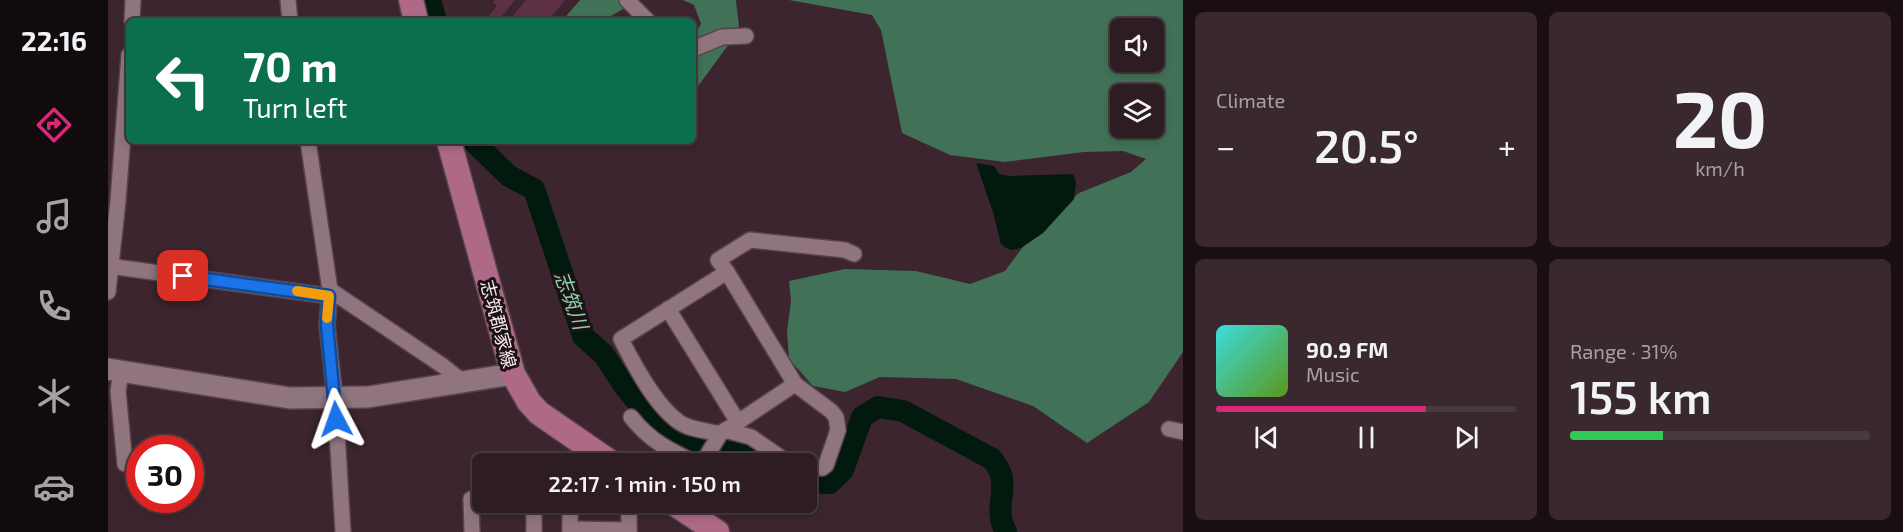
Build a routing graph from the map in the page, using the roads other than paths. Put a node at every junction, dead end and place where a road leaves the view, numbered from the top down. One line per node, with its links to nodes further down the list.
1 (133, 0): 5 (street)
2 (288, 0): 6 (street)
3 (411, 0): 7 (main road)
4 (627, 0): 8 (street)
5 (132, 18)
6 (290, 18)
7 (416, 18)
8 (645, 18)
9 (746, 36): 10 (street)
10 (696, 48)
11 (126, 88): 15 (street)
12 (308, 144): 18 (street)
13 (450, 144): 21 (main road, 志筑郡家線)
14 (854, 254): 16 (street)
15 (110, 267): 17 (street); 18 (street)
16 (727, 272): 19 (street); 23 (street)
17 (108, 292)
18 (329, 293): 22 (street); 24 (street)
19 (668, 309): 26 (street); 26 (street)
20 (115, 371): 24 (street); 31 (street)
21 (513, 374): 22 (street); 27 (main road, 志筑郡家線)
22 (463, 382): 24 (street)
23 (795, 384): 26 (street); 32 (street)
24 (335, 398): 40 (street)
25 (631, 417): 28 (street)
26 (725, 431): 29 (street); 30 (street)
27 (597, 453)
28 (674, 453)
29 (708, 453)
30 (774, 453)
31 (124, 464)
32 (817, 468)
33 (471, 499): 41 (street)
34 (534, 513): 42 (street)
35 (570, 513): 38 (street)
36 (629, 513): 39 (street)
37 (689, 513): 43 (main road)
38 (570, 531): 39 (street)
39 (629, 531)
40 (343, 532)
41 (472, 532)
42 (534, 532)
43 (717, 532)

